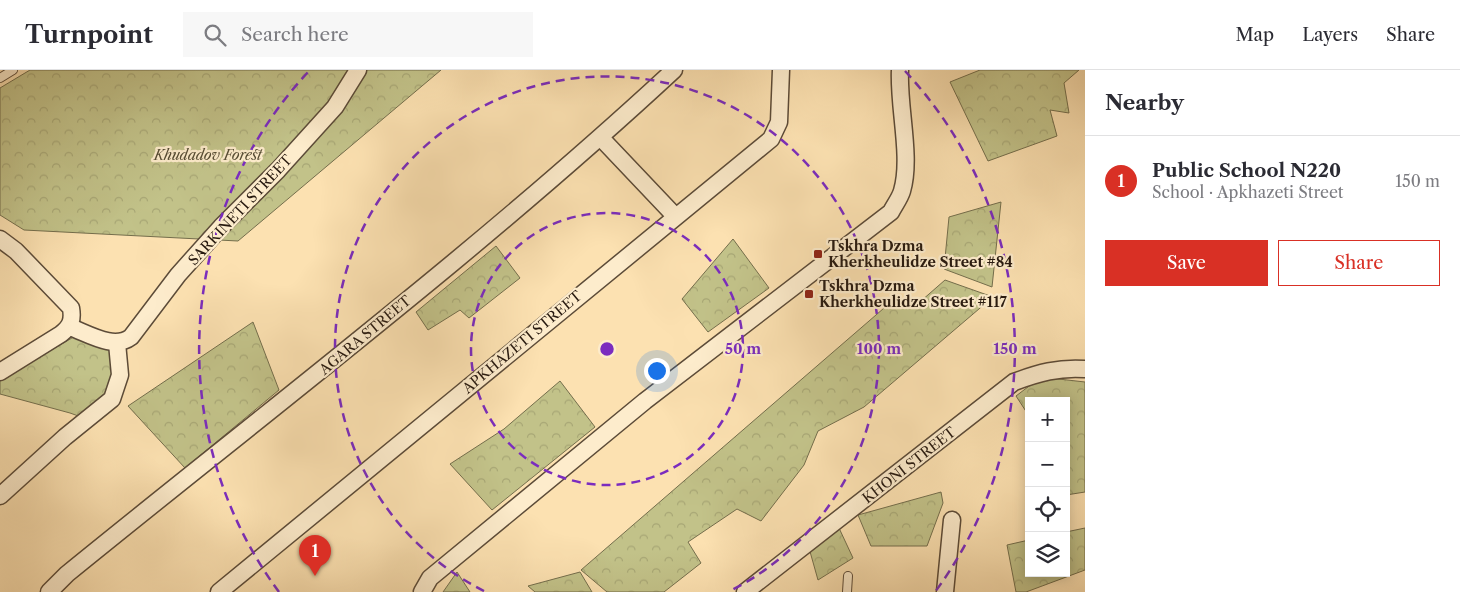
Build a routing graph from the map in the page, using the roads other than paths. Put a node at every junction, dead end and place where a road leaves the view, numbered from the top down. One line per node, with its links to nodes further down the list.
1 (13, 70): 6 (lane)
2 (358, 70): 11 (street, SARKINETI STREET)
3 (674, 70): 7 (street, AGARA STREET)
4 (781, 70): 8 (street, APKHAZETI STREET)
5 (900, 70): 20 (street)
6 (0, 78)
7 (601, 138): 8 (street); 18 (street, AGARA STREET)
8 (675, 216): 19 (street, APKHAZETI STREET)
9 (0, 239): 10 (street)
10 (70, 327): 11 (street); 13 (street)
11 (117, 343): 14 (street)
12 (1085, 369): 21 (street, KHONI STREET)
13 (0, 372)
14 (7, 480): 15 (street)
15 (0, 496)
16 (952, 520): 23 (street)
17 (848, 576): 22 (lane)
18 (49, 592)
19 (219, 592)
20 (422, 592)
21 (745, 592)
22 (847, 592)
23 (945, 592)

